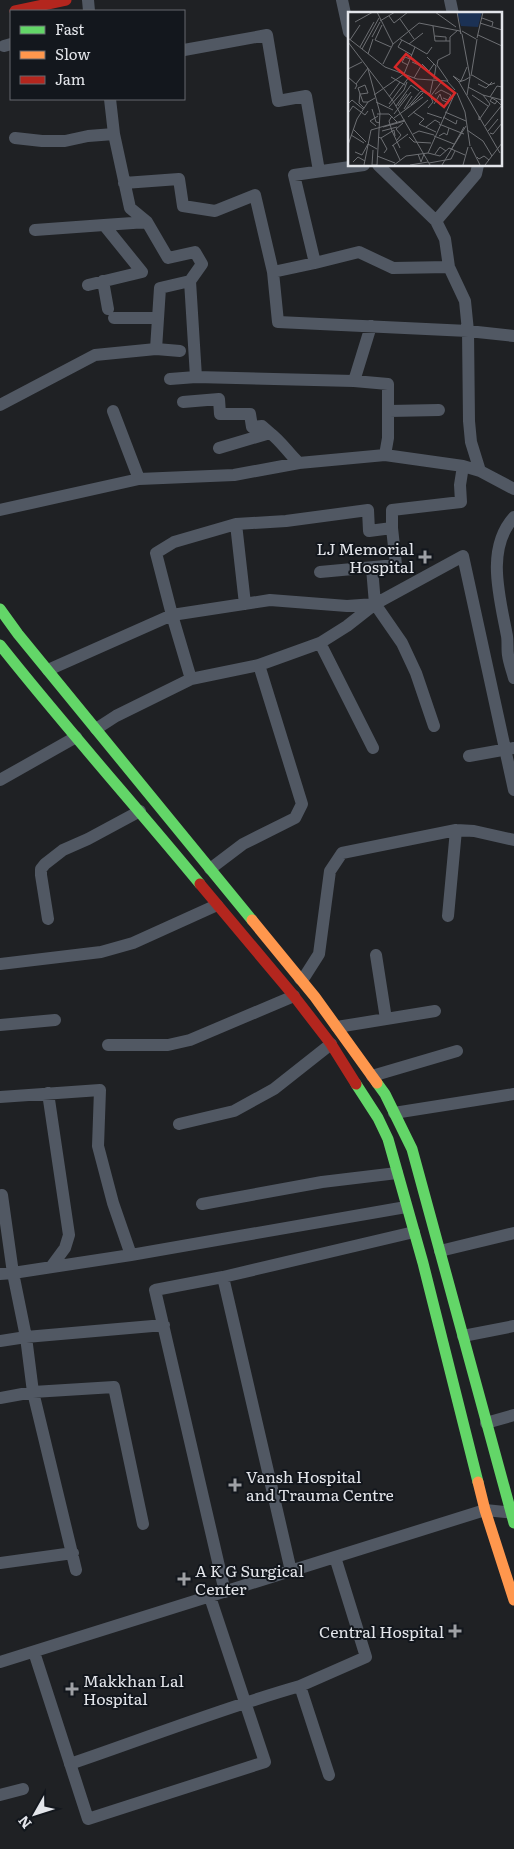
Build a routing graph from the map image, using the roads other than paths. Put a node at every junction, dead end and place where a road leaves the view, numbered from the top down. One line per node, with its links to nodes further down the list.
1 (66, 0): 3 (main road)
2 (342, 0): 4 (street)
3 (15, 10)
4 (348, 27)
5 (185, 50): 12 (street)
6 (110, 100): 7 (street)
7 (114, 134): 8 (street); 13 (street)
8 (15, 138)
9 (356, 166): 12 (street)
10 (379, 166): 14 (street)
11 (478, 166): 14 (street)
12 (319, 171): 18 (street)
13 (124, 183): 15 (street); 20 (street)
14 (436, 221): 19 (street)
15 (147, 222): 16 (street); 22 (street)
16 (104, 225): 17 (street); 21 (street)
17 (35, 230)
18 (315, 263): 19 (street); 20 (street)
19 (449, 267): 26 (street)
20 (273, 272): 25 (street)
21 (103, 281): 23 (street); 24 (street)
22 (190, 281): 24 (street); 30 (street)
23 (88, 284)
24 (158, 318): 28 (street)
25 (370, 326): 26 (street); 32 (street)
26 (468, 331): 27 (street); 43 (street)
27 (514, 336)
28 (156, 349): 29 (street); 34 (street)
29 (180, 351)
30 (196, 377): 31 (street); 32 (street)
31 (170, 379)
32 (354, 381): 37 (street)
33 (182, 402): 38 (street)
34 (0, 405)
35 (112, 410): 44 (street)
36 (439, 410): 37 (street)
37 (389, 411): 40 (street)
38 (270, 432): 39 (street); 41 (street)
39 (219, 448)
40 (385, 454): 41 (street); 42 (street)
41 (299, 463): 44 (street)
42 (463, 466): 43 (street); 49 (street)
43 (480, 471): 45 (street)
44 (140, 480): 46 (street)
45 (514, 489)
46 (0, 510)
47 (514, 516): 60 (street)
48 (236, 524): 49 (street); 52 (street); 55 (street)
49 (392, 528): 50 (street)
50 (372, 568): 51 (street); 53 (street)
51 (320, 572)
52 (245, 604): 53 (street); 55 (street)
53 (375, 604): 56 (street); 62 (street); 66 (street)
54 (0, 609): 59 (main road)
55 (172, 616): 59 (street); 61 (street)
56 (320, 643): 58 (street); 65 (street)
57 (0, 645): 64 (main road)
58 (259, 665): 61 (street); 73 (street)
59 (48, 670): 63 (main road)
60 (514, 678)
61 (191, 679): 63 (street)
62 (434, 726)
63 (96, 729): 73 (main road)
64 (76, 737): 68 (street); 70 (main road)
65 (373, 748)
66 (510, 749): 67 (street); 69 (street)
67 (469, 756)
68 (0, 780)
69 (514, 790)
70 (140, 811): 74 (main road); 76 (street)
71 (456, 830): 72 (street); 75 (street); 79 (street)
72 (514, 840)
73 (210, 868): 79 (main road)
74 (217, 905): 78 (street); 80 (main road)
75 (448, 916)
76 (48, 919)
77 (376, 955): 82 (street)
78 (0, 964)
79 (300, 979): 85 (main road)
80 (294, 996): 86 (main road); 87 (street)
81 (435, 1011): 82 (street)
82 (386, 1019): 85 (street)
83 (55, 1020): 84 (street)
84 (0, 1025)
85 (337, 1027): 89 (main road)
86 (331, 1044): 94 (street); 95 (main road)
87 (108, 1045)
88 (457, 1052): 89 (street)
89 (372, 1076): 93 (main road)
90 (48, 1093): 92 (street); 102 (street); 103 (street)
91 (514, 1094): 93 (street)
92 (0, 1096)
93 (394, 1112): 101 (main road)
94 (179, 1124)
95 (397, 1173): 97 (street); 98 (main road)
96 (2, 1195): 104 (street)
97 (202, 1204)
98 (406, 1207): 99 (main road); 102 (street)
99 (414, 1232): 106 (street); 116 (main road)
100 (514, 1233): 101 (street)
101 (440, 1251): 109 (main road)
102 (131, 1255): 103 (street)
103 (51, 1267): 104 (street)
104 (14, 1273): 105 (street); 110 (street)
105 (0, 1274)
106 (223, 1277): 107 (street); 123 (street)
107 (164, 1325): 110 (street); 124 (street)
108 (514, 1326): 109 (street)
109 (463, 1336): 115 (main road)
110 (26, 1337): 111 (street); 112 (street)
111 (0, 1341)
112 (33, 1392): 113 (street); 118 (street); 119 (street)
113 (0, 1398)
114 (514, 1414): 115 (street)
115 (486, 1423): 117 (main road)
116 (485, 1510): 117 (street); 120 (street); 126 (main road)
117 (513, 1516)
118 (143, 1524)
119 (73, 1553): 121 (street); 122 (street)
120 (335, 1557): 123 (street); 129 (street)
121 (0, 1563)
122 (76, 1570)
123 (291, 1571): 124 (street)
124 (225, 1592): 125 (street)
125 (210, 1597): 127 (street); 130 (street)
126 (514, 1600)
127 (34, 1652): 128 (street); 131 (street)
128 (0, 1662)
129 (300, 1686): 130 (street); 132 (street)
130 (245, 1702): 131 (street); 131 (street)
131 (70, 1764)
132 (329, 1775)
133 (23, 1789): 134 (street)
134 (0, 1795)

